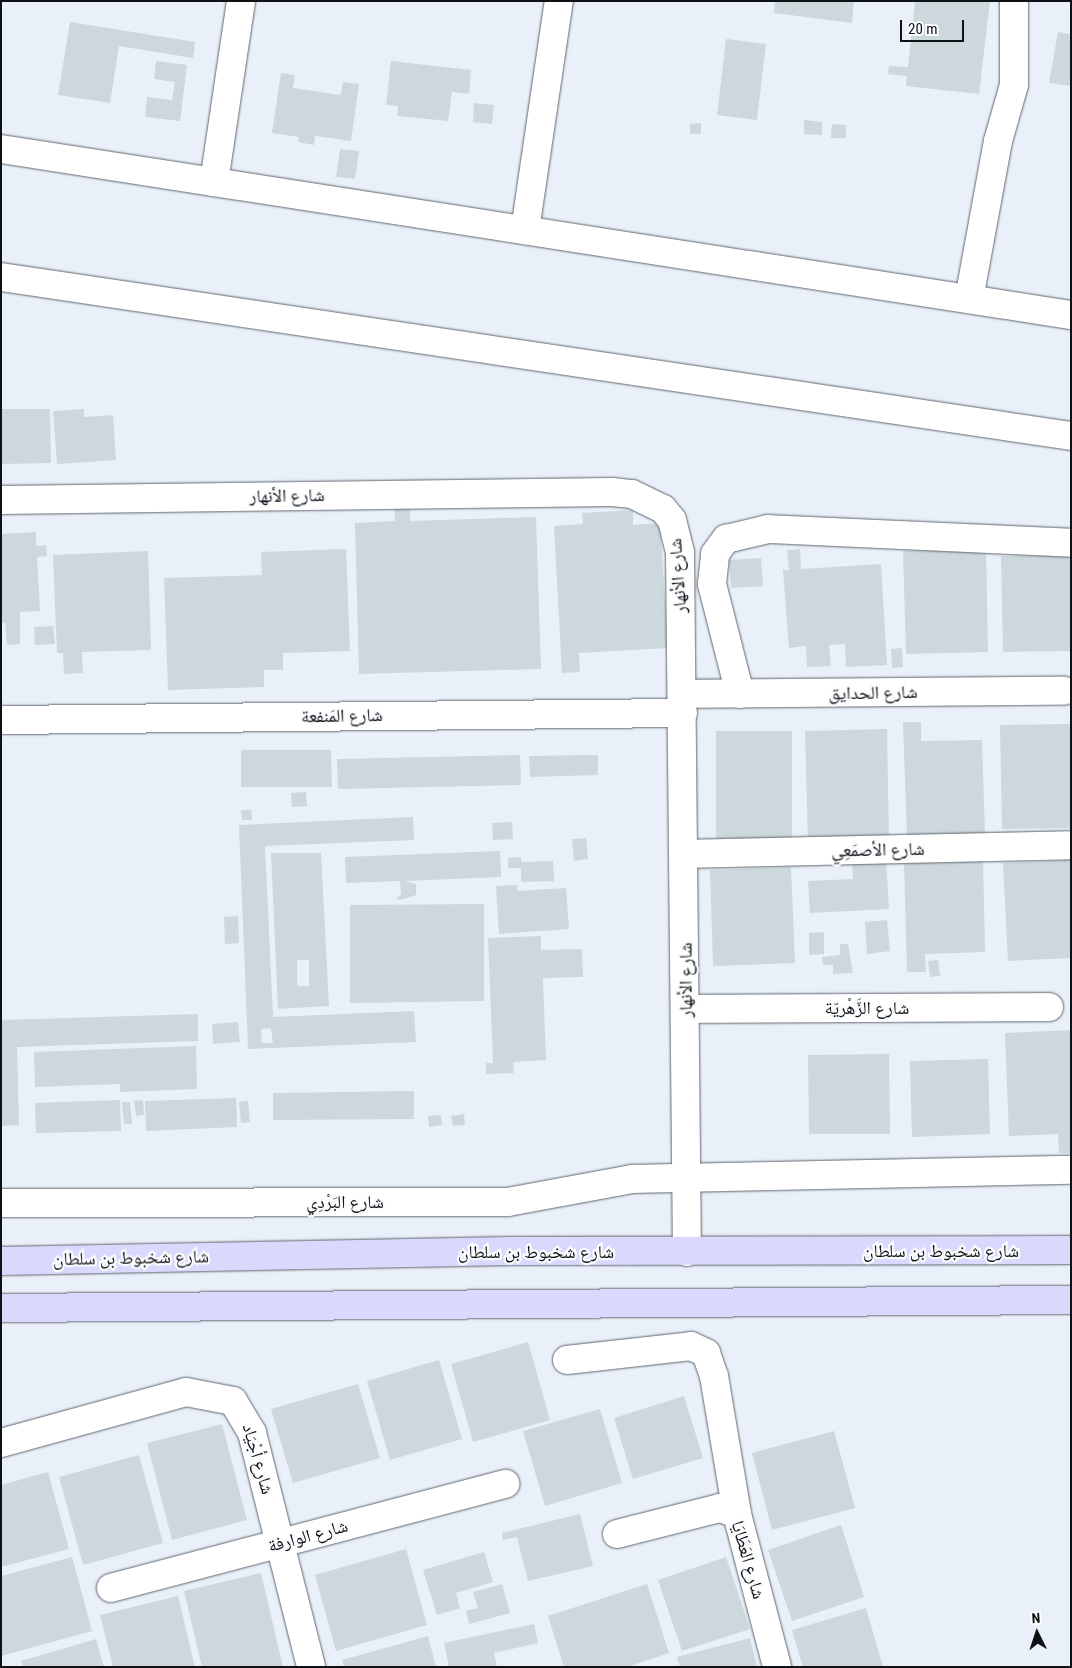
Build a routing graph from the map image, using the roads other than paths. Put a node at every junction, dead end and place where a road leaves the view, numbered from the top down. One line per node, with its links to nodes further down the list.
1 (241, 1): 5 (street)
2 (559, 1): 6 (street)
3 (1014, 1): 8 (street)
4 (1, 149): 5 (street)
5 (214, 182): 6 (street)
6 (525, 230): 8 (street)
7 (1, 277): 10 (street)
8 (969, 299): 9 (street)
9 (1071, 315)
10 (1071, 436)
11 (1, 500): 15 (street, شارع الأنهار)
12 (1071, 543): 14 (street)
13 (1064, 691): 14 (street, شارع الحدايق)
14 (740, 694): 15 (street, شارع الحدايق)
15 (683, 704): 16 (street, شارع المَنفعة); 18 (street, شارع الأنهار)
16 (1, 720)
17 (1071, 845): 18 (street, شارع الأصمَعِي)
18 (685, 854): 20 (street, شارع الأنهار)
19 (1049, 1007): 20 (street, شارع الزَّهْريّة)
20 (686, 1009): 22 (street, شارع الأنهار)
21 (1071, 1170): 22 (street, شارع البَرْدِي)
22 (686, 1177): 23 (street, شارع البَرْدِي); 25 (street, شارع الأنهار)
23 (1, 1203)
24 (1071, 1250): 25 (main road, شارع شخبوط بن سلطان)
25 (687, 1252): 26 (main road, شارع شخبوط بن سلطان)
26 (1, 1261)
27 (1071, 1300): 28 (main road)
28 (1, 1308)
29 (567, 1360): 32 (street)
30 (1, 1443): 34 (street, شارع أجْيَاد)
31 (506, 1484): 34 (street, شارع الوارفة)
32 (738, 1514): 33 (street, شارع العَطَايَا); 37 (street, شارع العَطَايَا)
33 (617, 1534)
34 (281, 1543): 35 (street, شارع الوارفة); 36 (street, شارع أجْيَاد)
35 (111, 1588)
36 (311, 1667)
37 (777, 1667)

